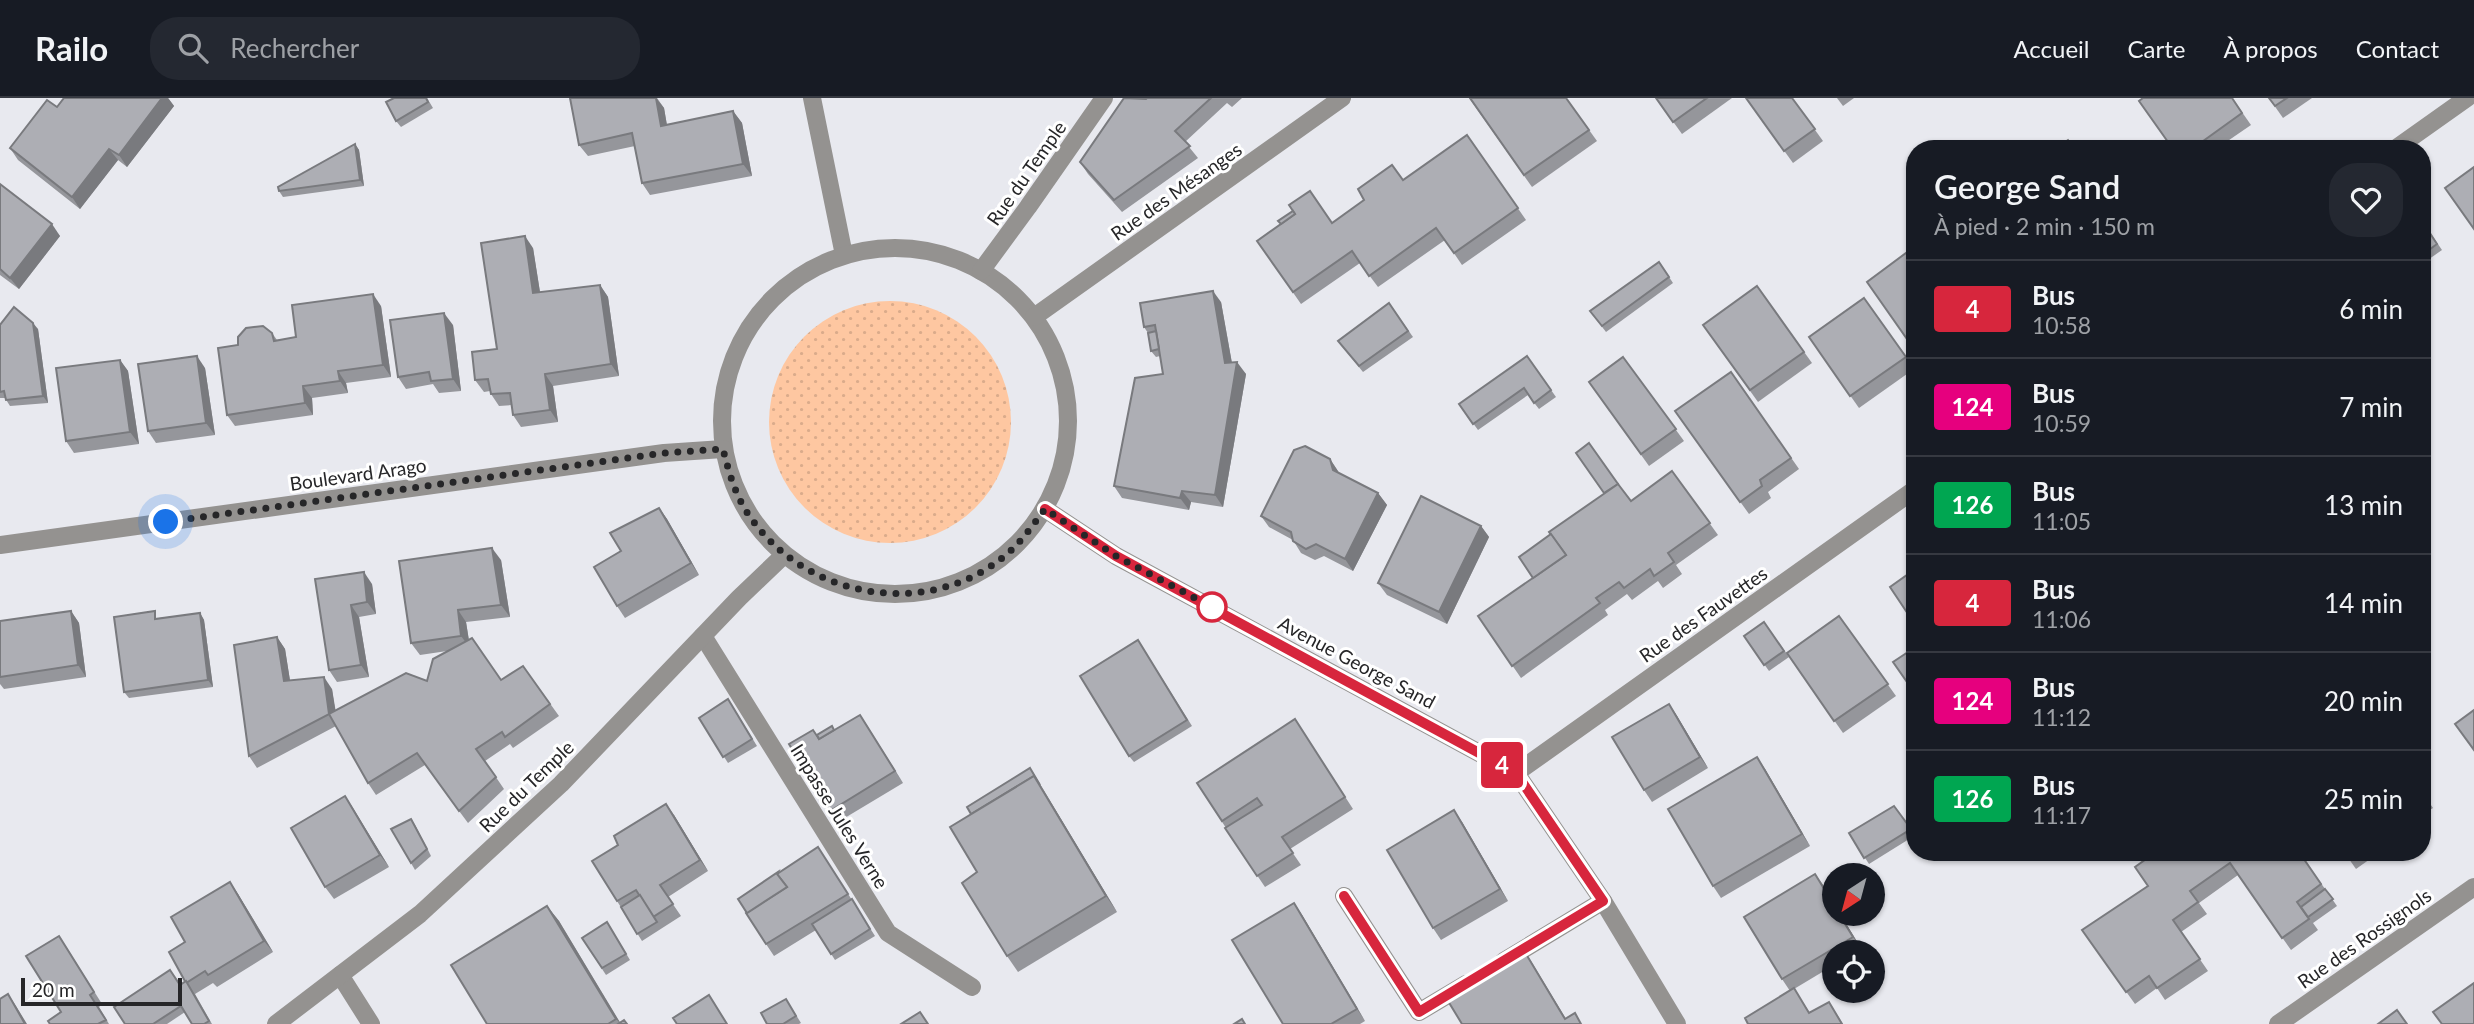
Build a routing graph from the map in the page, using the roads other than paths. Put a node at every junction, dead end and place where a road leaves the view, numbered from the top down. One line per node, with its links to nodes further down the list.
1 (812, 98): 6 (street)
2 (1104, 98): 7 (street, Rue du Temple)
3 (1342, 98): 8 (street, Rue des Mésanges)
4 (2467, 98): 5 (street)
5 (2408, 140)
6 (844, 255): 7 (street); 9 (street)
7 (981, 271): 8 (street)
8 (1034, 317): 11 (street)
9 (723, 449): 12 (street, Boulevard Arago); 13 (street)
10 (1906, 496): 15 (street, Rue des Fauvettes)
11 (1045, 509): 13 (street); 15 (street, Avenue George Sand)
12 (0, 545)
13 (784, 555): 14 (street, Rue du Temple)
14 (703, 636): 19 (street, Rue du Temple); 20 (street, Impasse Jules Verne)
15 (1516, 773): 18 (street, Avenue George Sand)
16 (2474, 887): 24 (street, Rue des Rossignols)
17 (1344, 896): 18 (street)
18 (1603, 901): 23 (street, Avenue George Sand)
19 (340, 975): 21 (street, Rue du Temple); 22 (street)
20 (972, 988)
21 (276, 1024)
22 (371, 1024)
23 (1677, 1024)
24 (2278, 1024)

